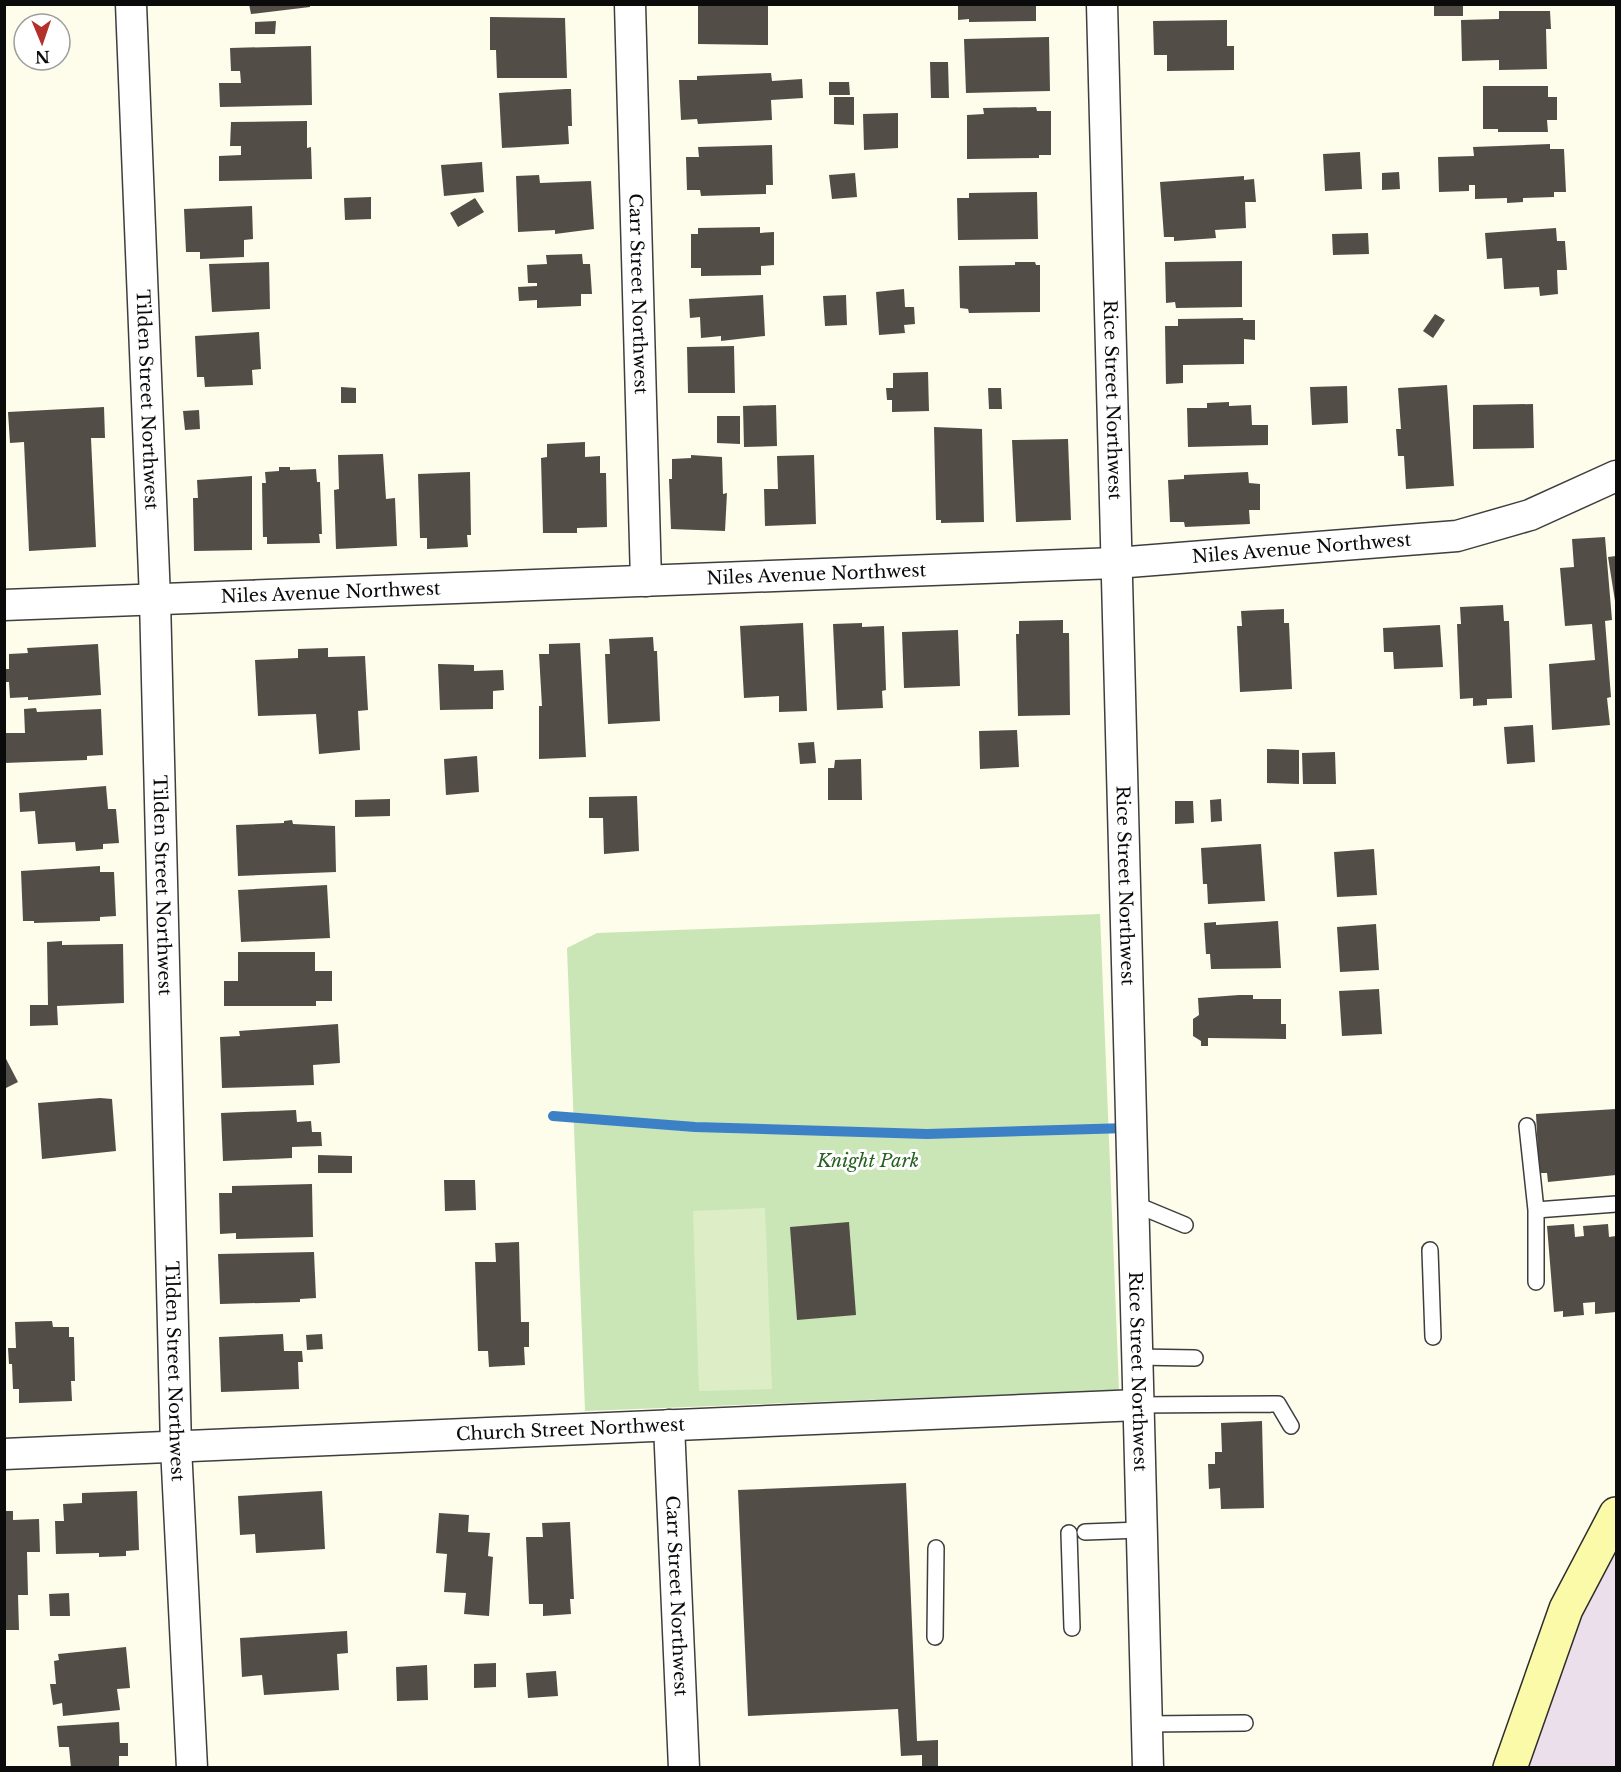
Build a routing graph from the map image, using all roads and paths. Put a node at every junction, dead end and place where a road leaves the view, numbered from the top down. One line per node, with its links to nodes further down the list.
1 (131, 4): 7 (street, Tilden Street Northwest)
2 (630, 4): 6 (street, Carr Street Northwest)
3 (1102, 4): 5 (street, Rice Street Northwest)
4 (1617, 476): 5 (street, Niles Avenue Northwest)
5 (1116, 563): 6 (street, Niles Avenue Northwest); 10 (street, Rice Street Northwest)
6 (646, 581): 7 (street, Niles Avenue Northwest)
7 (155, 599): 8 (street, Niles Avenue Northwest); 22 (street, Tilden Street Northwest)
8 (4, 605)
9 (1527, 1126): 12 (lane)
10 (1132, 1203): 13 (lane); 17 (street, Rice Street Northwest)
11 (1617, 1204): 12 (lane)
12 (1536, 1210): 15 (lane)
13 (1185, 1225)
14 (1430, 1250): 16 (lane)
15 (1536, 1282)
16 (1433, 1338)
17 (1136, 1357): 18 (lane); 19 (street, Rice Street Northwest)
18 (1195, 1358)
19 (1138, 1405): 20 (street, Church Street Northwest); 21 (lane); 25 (street, Rice Street Northwest)
20 (669, 1425): 22 (street, Church Street Northwest); 34 (street, Carr Street Northwest)
21 (1291, 1426)
22 (176, 1447): 23 (street, Church Street Northwest); 33 (street, Tilden Street Northwest)
23 (4, 1454)
24 (1617, 1514): 36 (main road)
25 (1141, 1530): 26 (lane); 32 (street, Rice Street Northwest)
26 (1085, 1532)
27 (1069, 1533): 29 (lane)
28 (936, 1548): 30 (lane)
29 (1072, 1628)
30 (935, 1637)
31 (1245, 1723): 32 (lane)
32 (1147, 1724): 35 (street, Rice Street Northwest)
33 (192, 1767)
34 (684, 1767)
35 (1148, 1767)
36 (1510, 1767)

